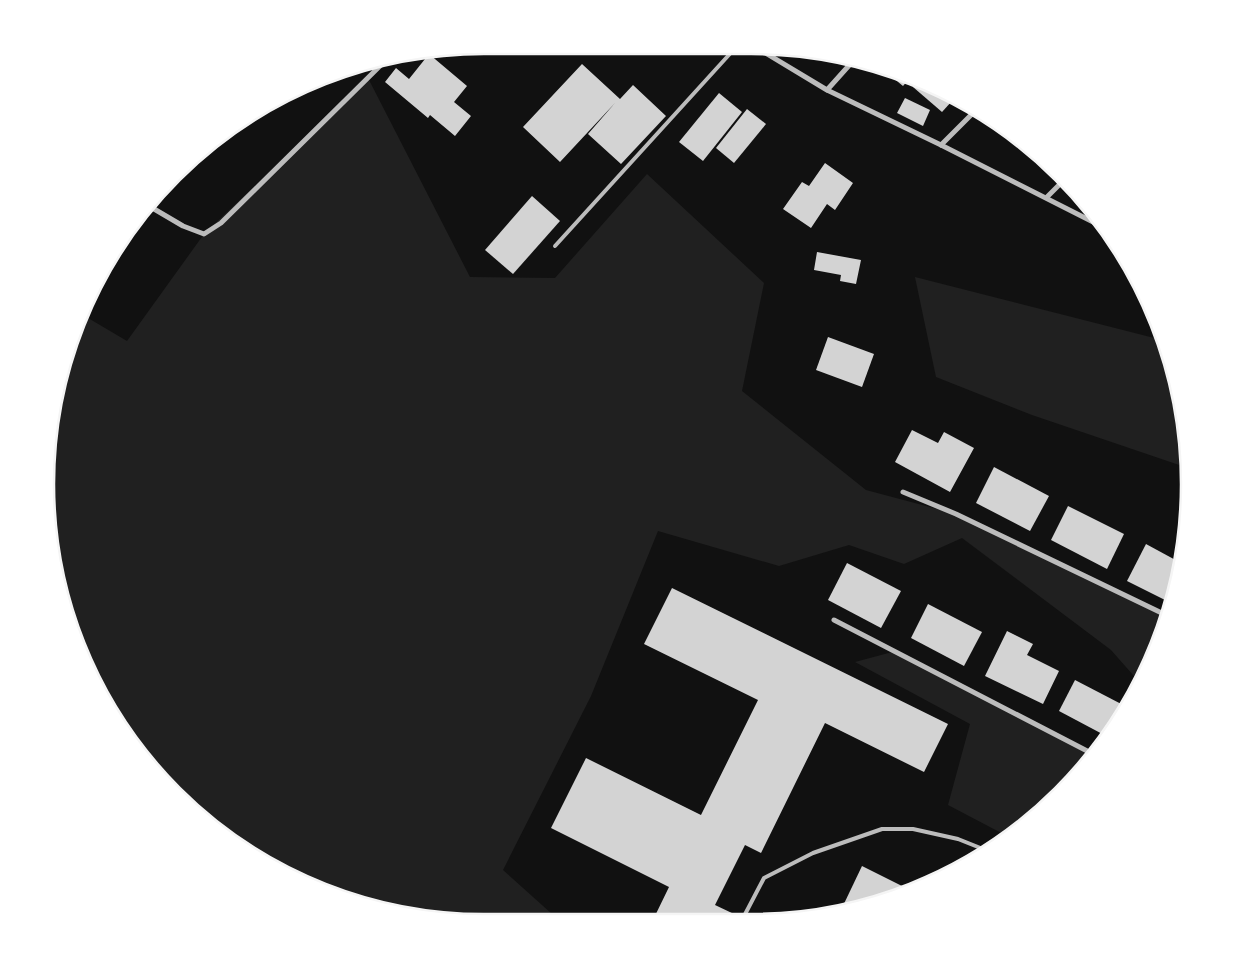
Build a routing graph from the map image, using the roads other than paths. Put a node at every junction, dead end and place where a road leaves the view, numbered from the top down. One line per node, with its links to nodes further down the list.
1 (730, 54): 12 (lane)
2 (768, 55): 5 (street)
3 (849, 65): 5 (street)
4 (379, 67): 10 (street)
5 (827, 90): 7 (street)
6 (972, 114): 7 (street)
7 (941, 145): 9 (street)
8 (1059, 184): 9 (street)
9 (1046, 197): 11 (street)
10 (154, 209)
11 (1091, 221)
12 (556, 246)
13 (903, 492): 14 (street)
14 (1161, 613)
15 (834, 620): 16 (street)
16 (1089, 750)
17 (980, 848): 18 (lane)
18 (745, 914)

